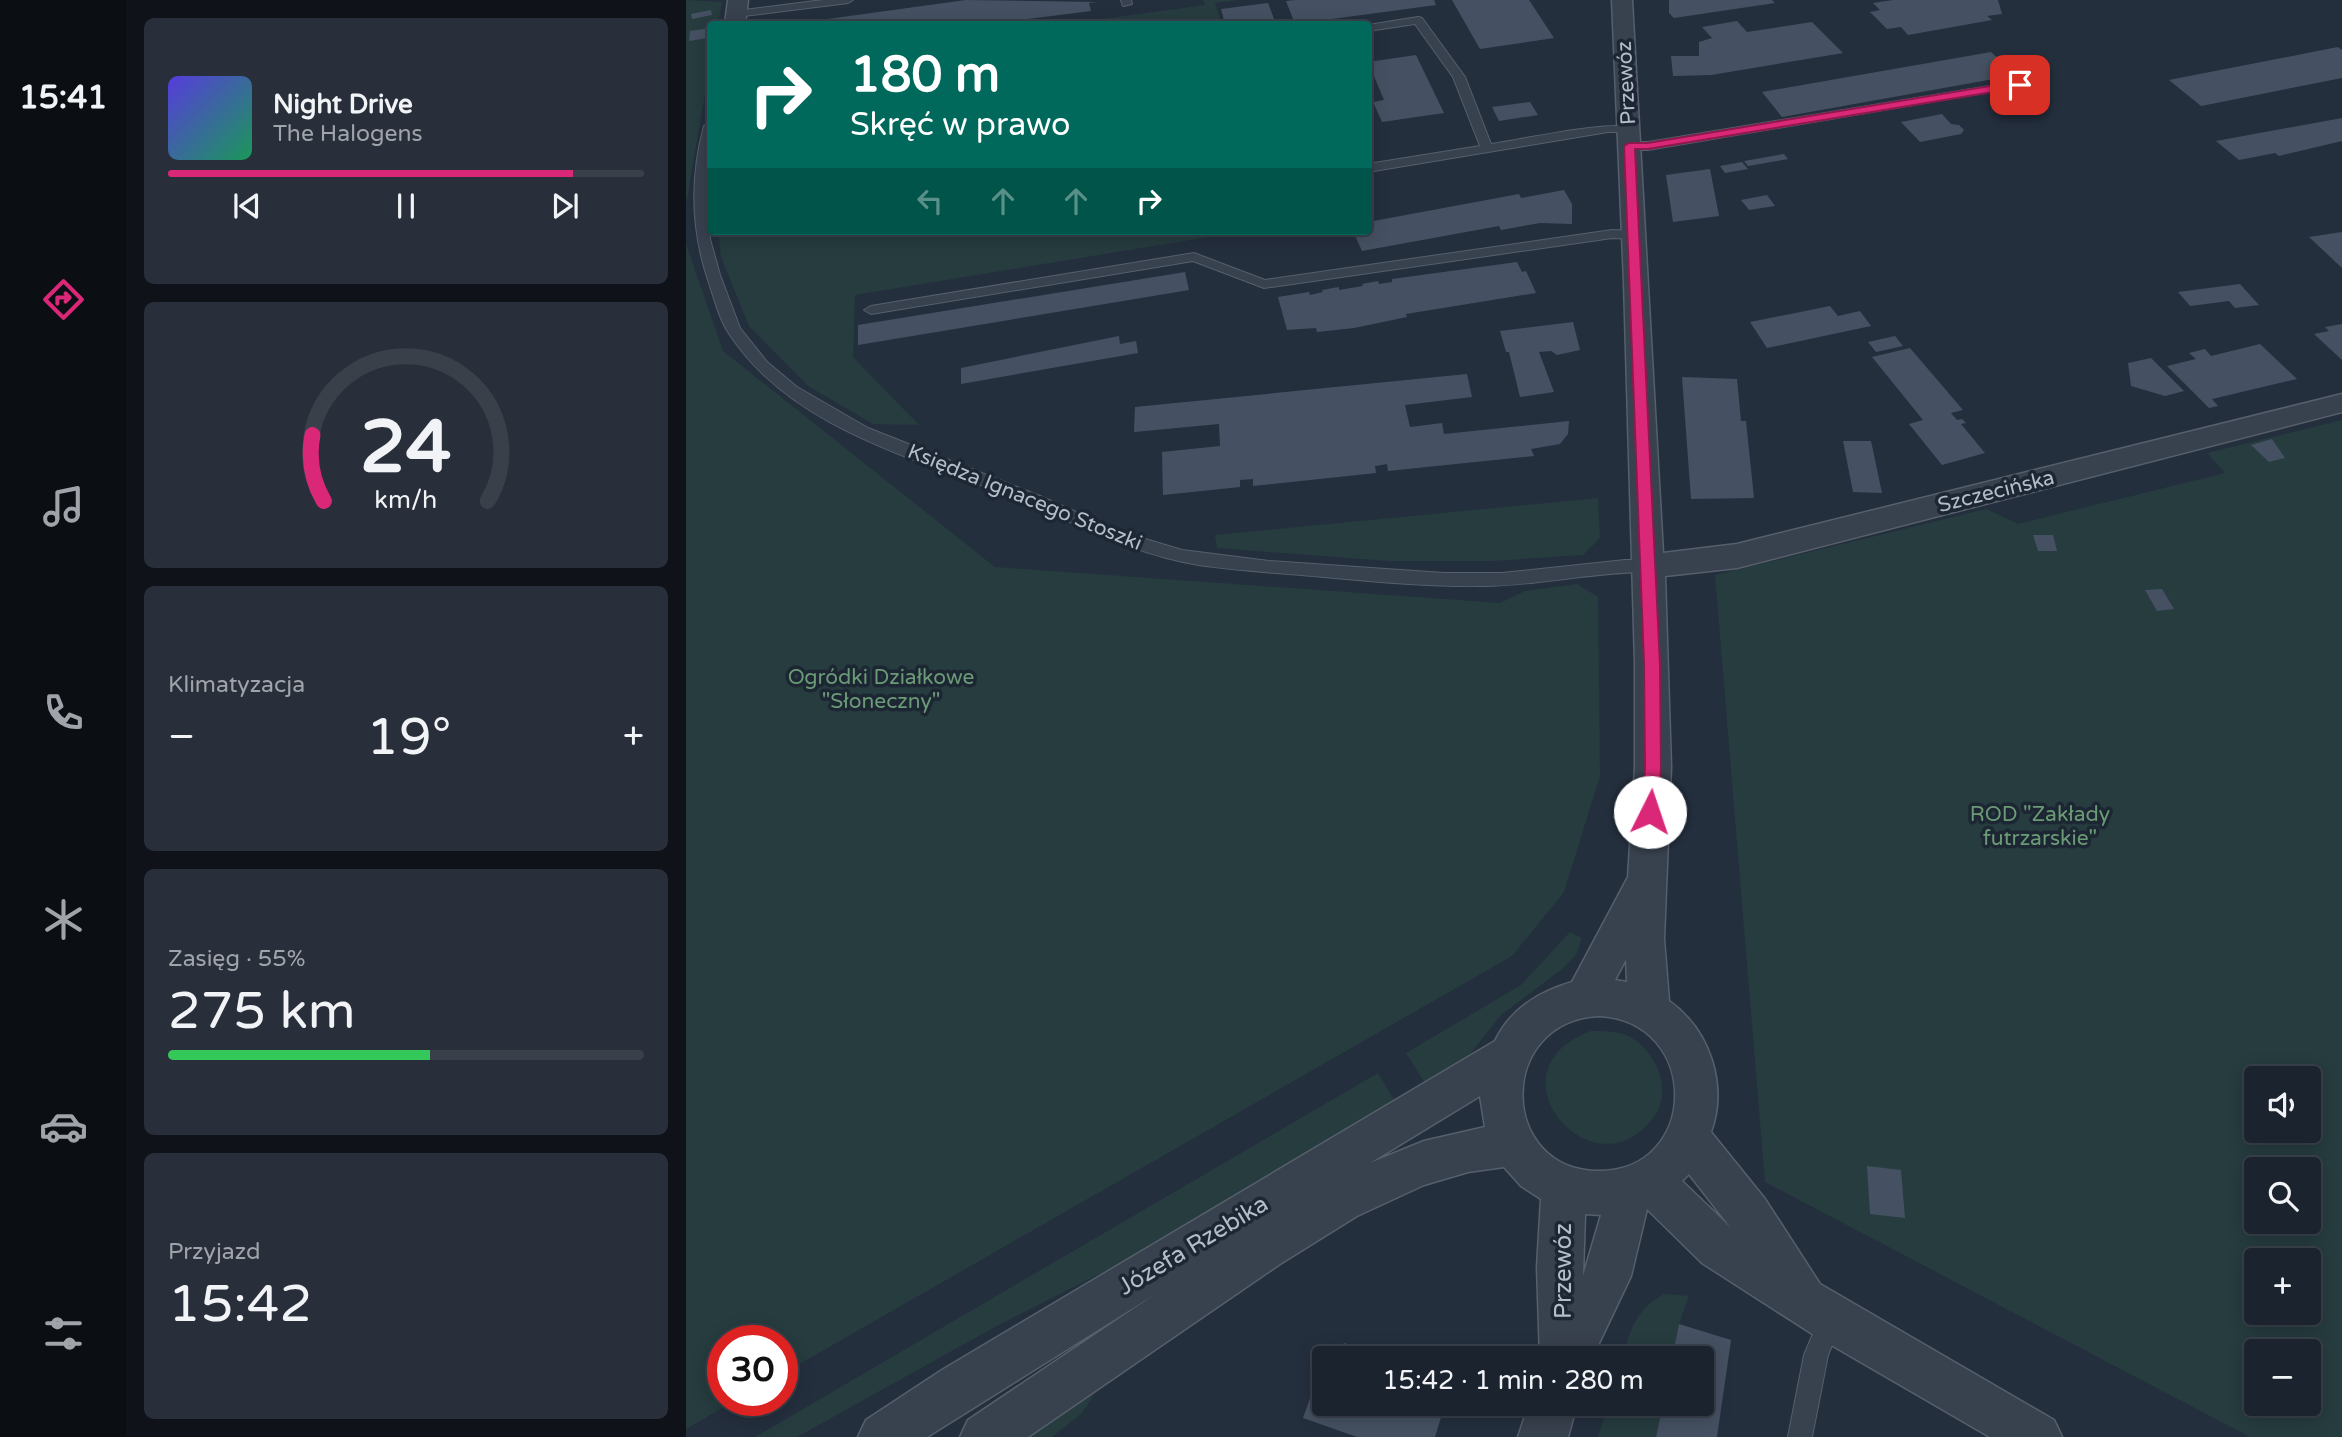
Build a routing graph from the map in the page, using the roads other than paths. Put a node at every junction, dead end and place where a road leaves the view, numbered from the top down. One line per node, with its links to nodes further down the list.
1 (848, 0): 3 (lane)
2 (1622, 0): 7 (street, Przewóz)
3 (736, 13)
4 (1372, 26): 8 (lane)
5 (2020, 85): 7 (lane)
6 (707, 135): 13 (lane, Księdza Ignacego Stoszki)
7 (1629, 137): 8 (lane); 10 (street, Przewóz)
8 (1487, 149): 9 (lane)
9 (1372, 164)
10 (1634, 235): 11 (lane); 13 (street, Przewóz)
11 (871, 310)
12 (2342, 403): 13 (street, Szczecińska)
13 (1648, 566): 14 (street, Przewóz)
14 (1646, 879): 15 (street, Przewóz); 16 (street, Przewóz)
15 (1585, 998): 16 (street); 17 (street)
16 (1650, 1013): 18 (street)
17 (1505, 1057): 19 (street); 26 (street, Józefa Rzebika)
18 (1690, 1140): 21 (street); 22 (street)
19 (1514, 1144): 20 (street); 27 (street, Józefa Rzebika)
20 (1564, 1185): 21 (street); 23 (street, Przewóz)
21 (1639, 1185): 22 (street); 24 (street, Przewóz)
22 (1819, 1311): 29 (lane); 30 (street)
23 (1564, 1346)
24 (1571, 1346)
25 (1549, 1416): 28 (street)
26 (883, 1437)
27 (985, 1437)
28 (1543, 1437)
29 (1800, 1437)
30 (2037, 1437)

